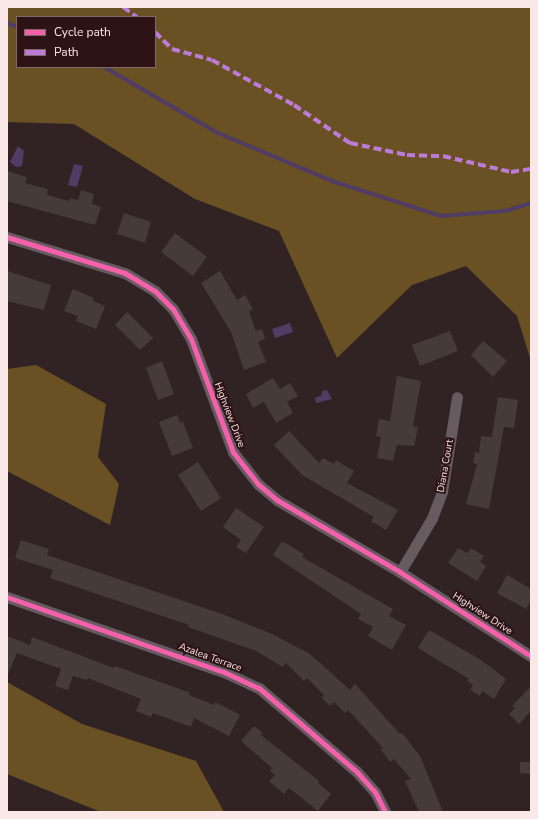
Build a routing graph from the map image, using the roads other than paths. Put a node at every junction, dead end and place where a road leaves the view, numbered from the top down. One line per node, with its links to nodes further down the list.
1 (7, 237): 3 (street, Highview Drive)
2 (457, 397): 3 (street, Diana Court)
3 (400, 572): 5 (street, Highview Drive)
4 (7, 597): 6 (street, Azalea Terrace)
5 (531, 656)
6 (385, 812)

